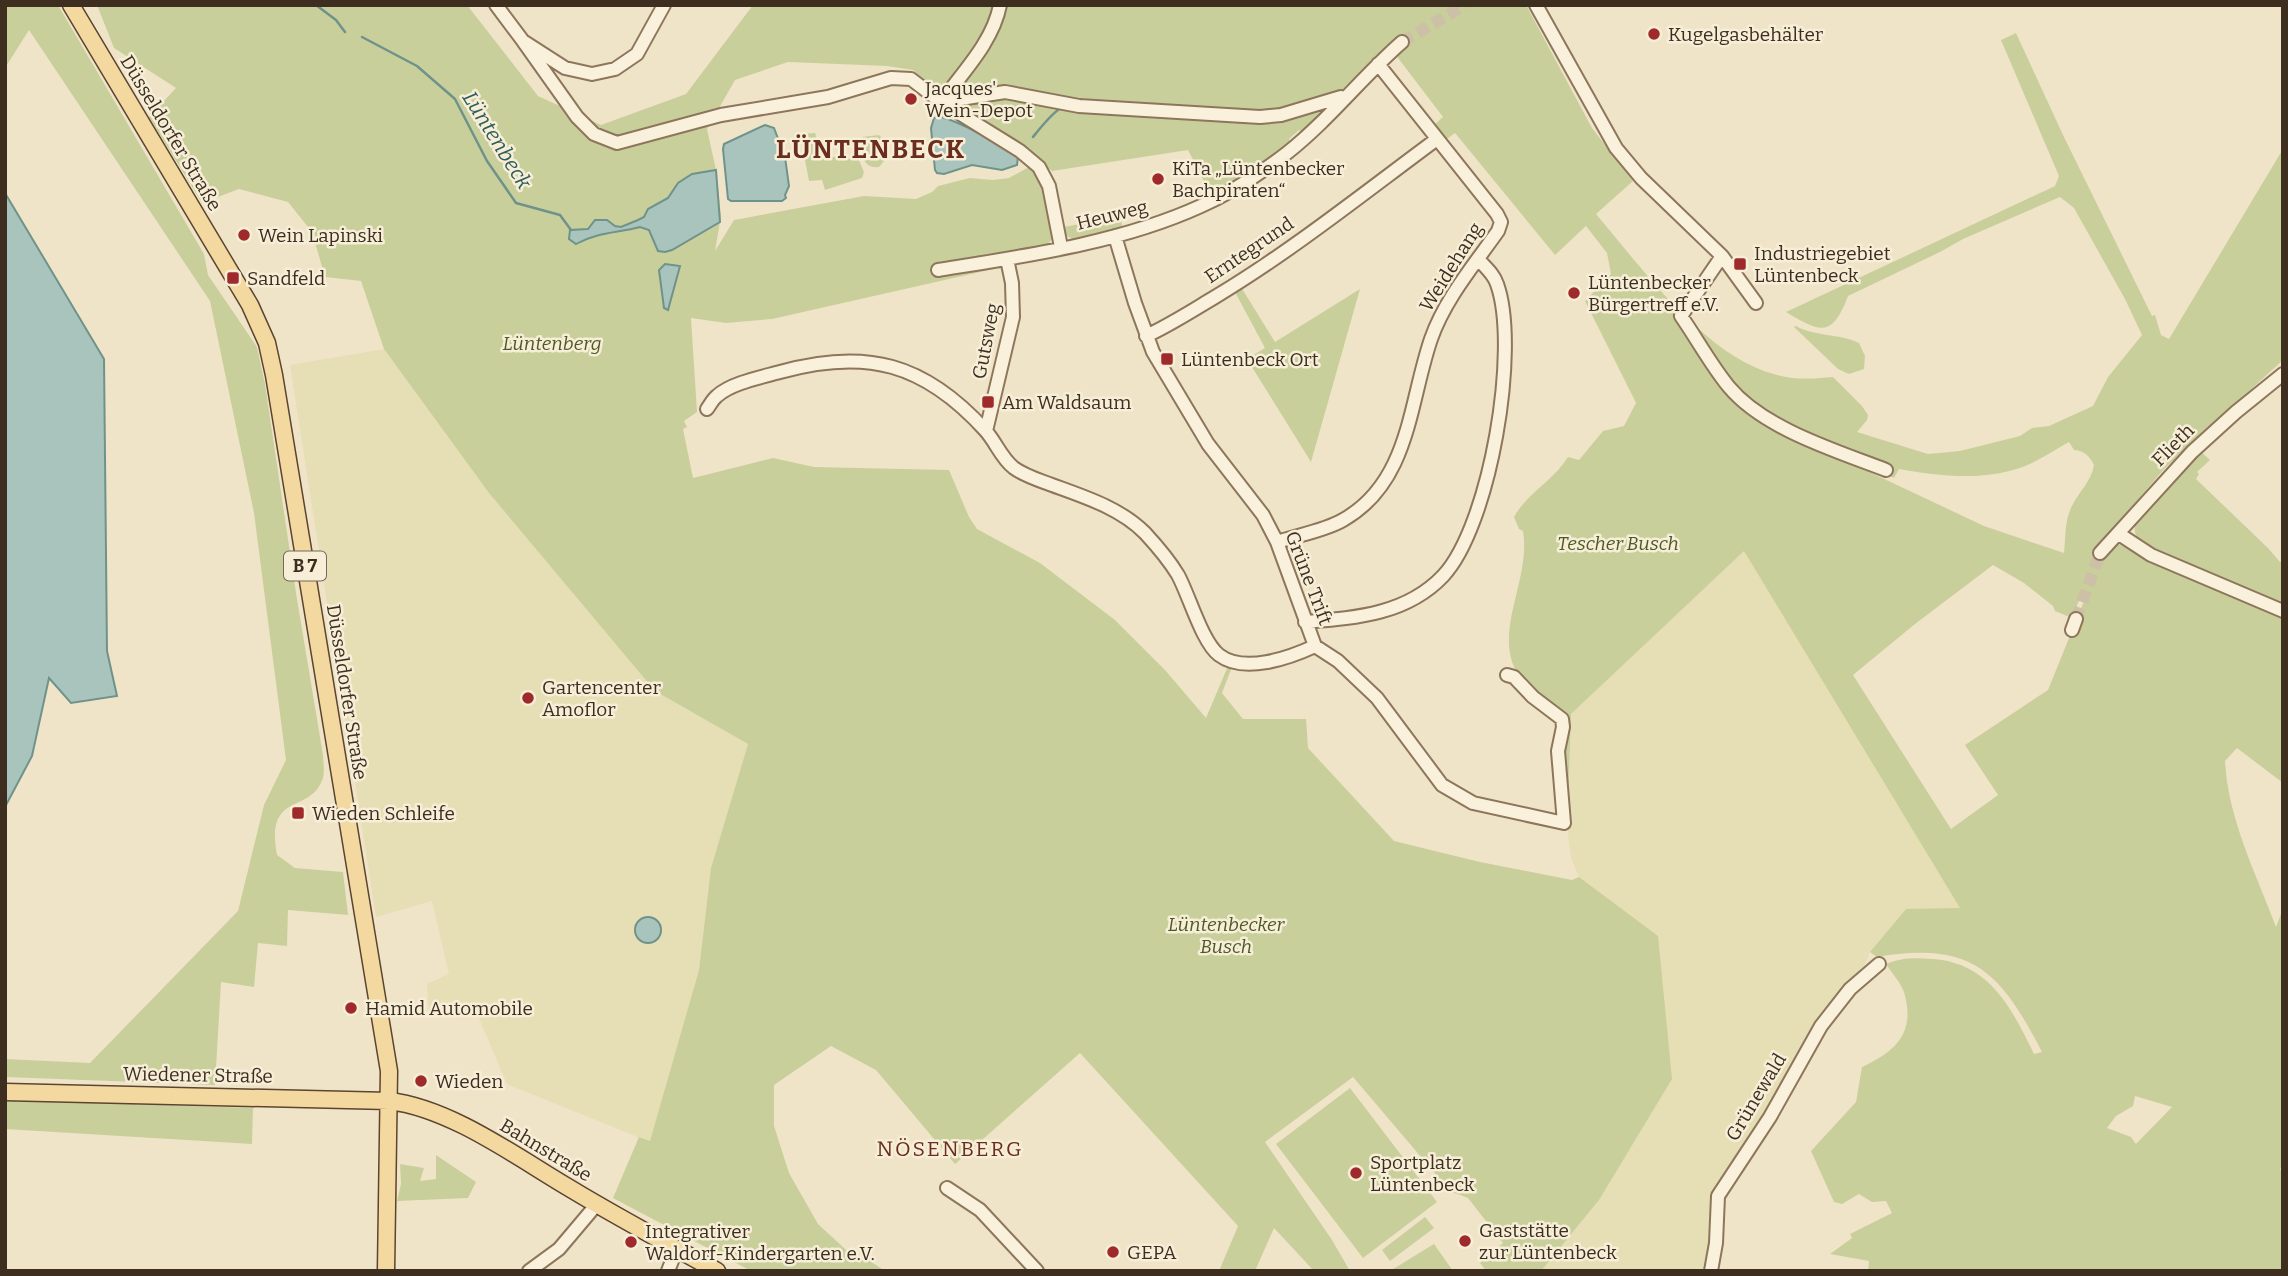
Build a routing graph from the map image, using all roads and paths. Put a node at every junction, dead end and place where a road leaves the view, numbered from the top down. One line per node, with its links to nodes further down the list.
1 (71, 5): 33 (main road, Düsseldorfer Straße / B 7)
2 (496, 5): 6 (street)
3 (664, 5): 6 (street)
4 (1000, 5): 10 (street)
5 (1539, 7): 14 (street)
6 (523, 41): 10 (street)
7 (1402, 42): 8 (street, Heuweg)
8 (1378, 64): 9 (street, Heuweg); 11 (street, Weidehang)
9 (1345, 96): 10 (street); 12 (street, Heuweg)
10 (941, 102): 13 (street)
11 (1437, 139): 16 (street, Weidehang); 19 (street, Erntegrund)
12 (1115, 236): 13 (street, Heuweg); 19 (street, Grüne Trift)
13 (1061, 247): 15 (street, Heuweg)
14 (1722, 256): 18 (street); 23 (street)
15 (1007, 259): 17 (street, Heuweg); 22 (street, Gutsweg)
16 (1478, 259): 25 (street, Weidehang); 28 (street)
17 (938, 270)
18 (1756, 303)
19 (1146, 336): 25 (street, Grüne Trift)
20 (2283, 374): 24 (street, Flieth)
21 (707, 409): 22 (street)
22 (986, 431): 29 (street)
23 (1886, 470)
24 (2119, 534): 26 (street, Flieth); 27 (street)
25 (1277, 542): 28 (street, Grüne Trift)
26 (2100, 553)
27 (2283, 611)
28 (1305, 622): 29 (street, Grüne Trift)
29 (1315, 646): 30 (street, Grüne Trift)
30 (1507, 675)
31 (1879, 964): 42 (street, Grünewald)
32 (5, 1092): 33 (main road, Wiedener Straße)
33 (389, 1101): 35 (main road, Bahnstraße); 37 (main road, Düsseldorfer Straße / B 7)
34 (947, 1188): 41 (street)
35 (597, 1204): 36 (main road, Bahnstraße); 38 (street)
36 (677, 1248): 39 (street); 40 (main road, Bahnstraße)
37 (386, 1271)
38 (529, 1271)
39 (667, 1271)
40 (717, 1271)
41 (1037, 1271)
42 (1711, 1271)

